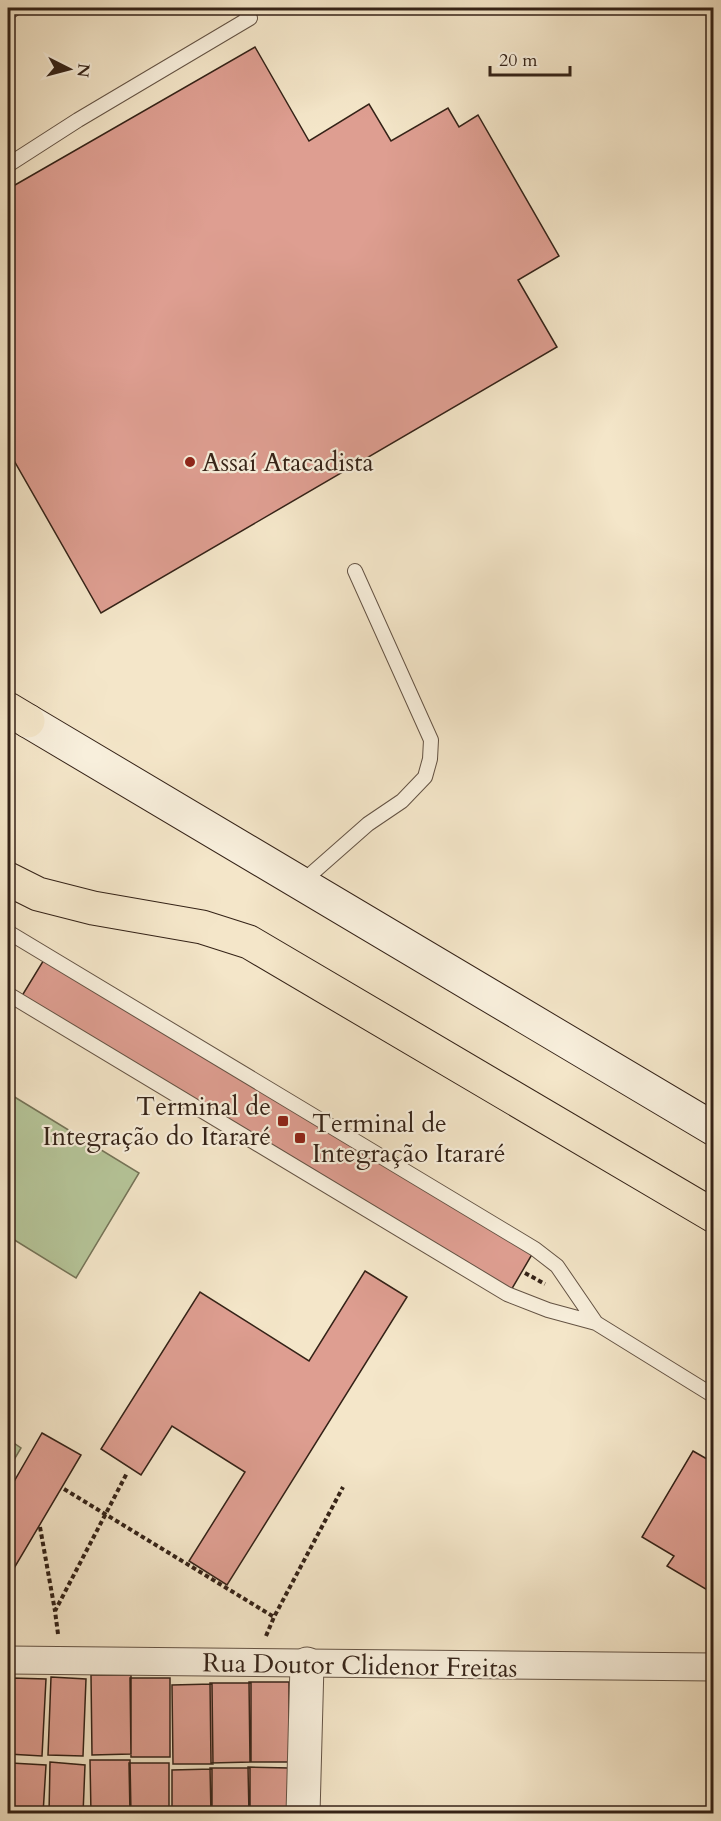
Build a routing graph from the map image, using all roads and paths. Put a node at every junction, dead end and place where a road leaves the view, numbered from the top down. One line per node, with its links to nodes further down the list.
1 (15, 8): 3 (lane)
2 (243, 8): 4 (lane)
3 (8, 13)
4 (8, 165)
5 (354, 571): 8 (lane)
6 (18, 715): 8 (main road)
7 (8, 879): 12 (highway)
8 (299, 884): 11 (main road)
9 (8, 932): 13 (lane)
10 (8, 994): 13 (lane)
11 (714, 1129)
12 (714, 1216)
13 (596, 1323): 14 (lane)
14 (714, 1396)
15 (127, 1473): 18 (path)
16 (343, 1487): 21 (path)
17 (64, 1489): 18 (path)
18 (104, 1514): 20 (path); 21 (path)
19 (40, 1527): 20 (path)
20 (55, 1611): 22 (path)
21 (274, 1617): 23 (path)
22 (59, 1640)
23 (264, 1641)
24 (8, 1660): 25 (street, Rua Doutor Clidenor Freitas)
25 (307, 1664): 26 (street, Rua Doutor Clidenor Freitas); 27 (main road)
26 (714, 1667)
27 (303, 1814)

